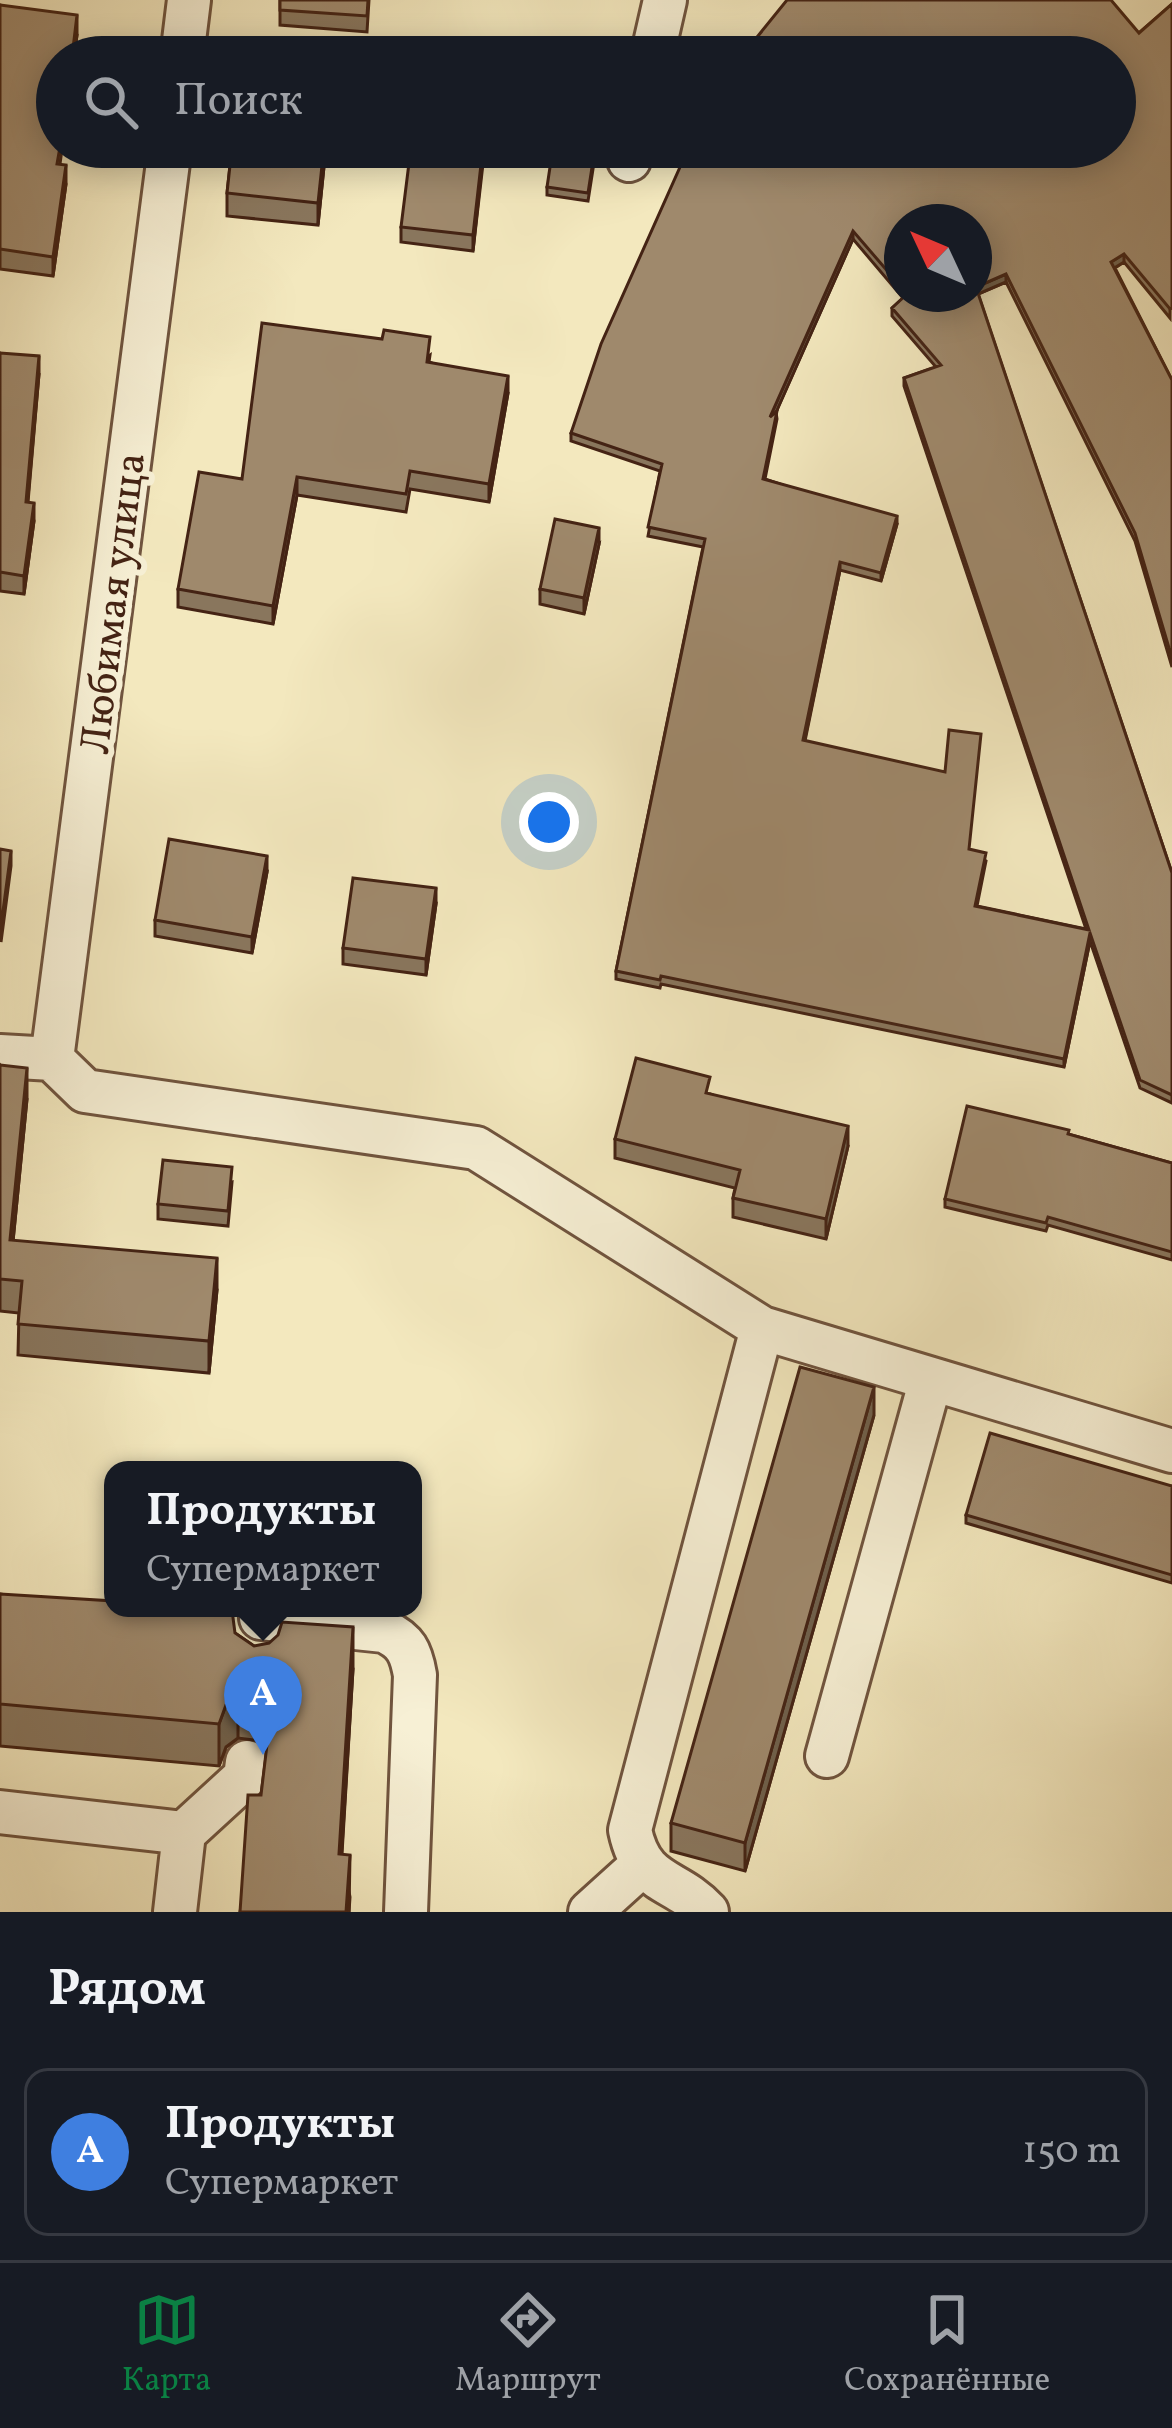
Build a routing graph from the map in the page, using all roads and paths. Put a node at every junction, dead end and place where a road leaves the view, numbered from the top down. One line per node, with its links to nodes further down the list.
1 (189, 0): 3 (street)
2 (665, 0): 4 (street)
3 (185, 36)
4 (657, 36)
5 (167, 168): 7 (street, Любимая улица)
6 (0, 1055): 7 (street)
7 (52, 1059): 8 (street)
8 (763, 1328): 9 (street); 18 (street)
9 (931, 1379): 10 (street); 14 (street)
10 (1172, 1451)
11 (249, 1617): 12 (street)
12 (261, 1618): 13 (street); 20 (street)
13 (257, 1663)
14 (827, 1756)
15 (247, 1762): 17 (street)
16 (0, 1812): 17 (street)
17 (184, 1833): 19 (street)
18 (642, 1865): 21 (street); 22 (street)
19 (175, 1912)
20 (406, 1912)
21 (590, 1912)
22 (707, 1912)

